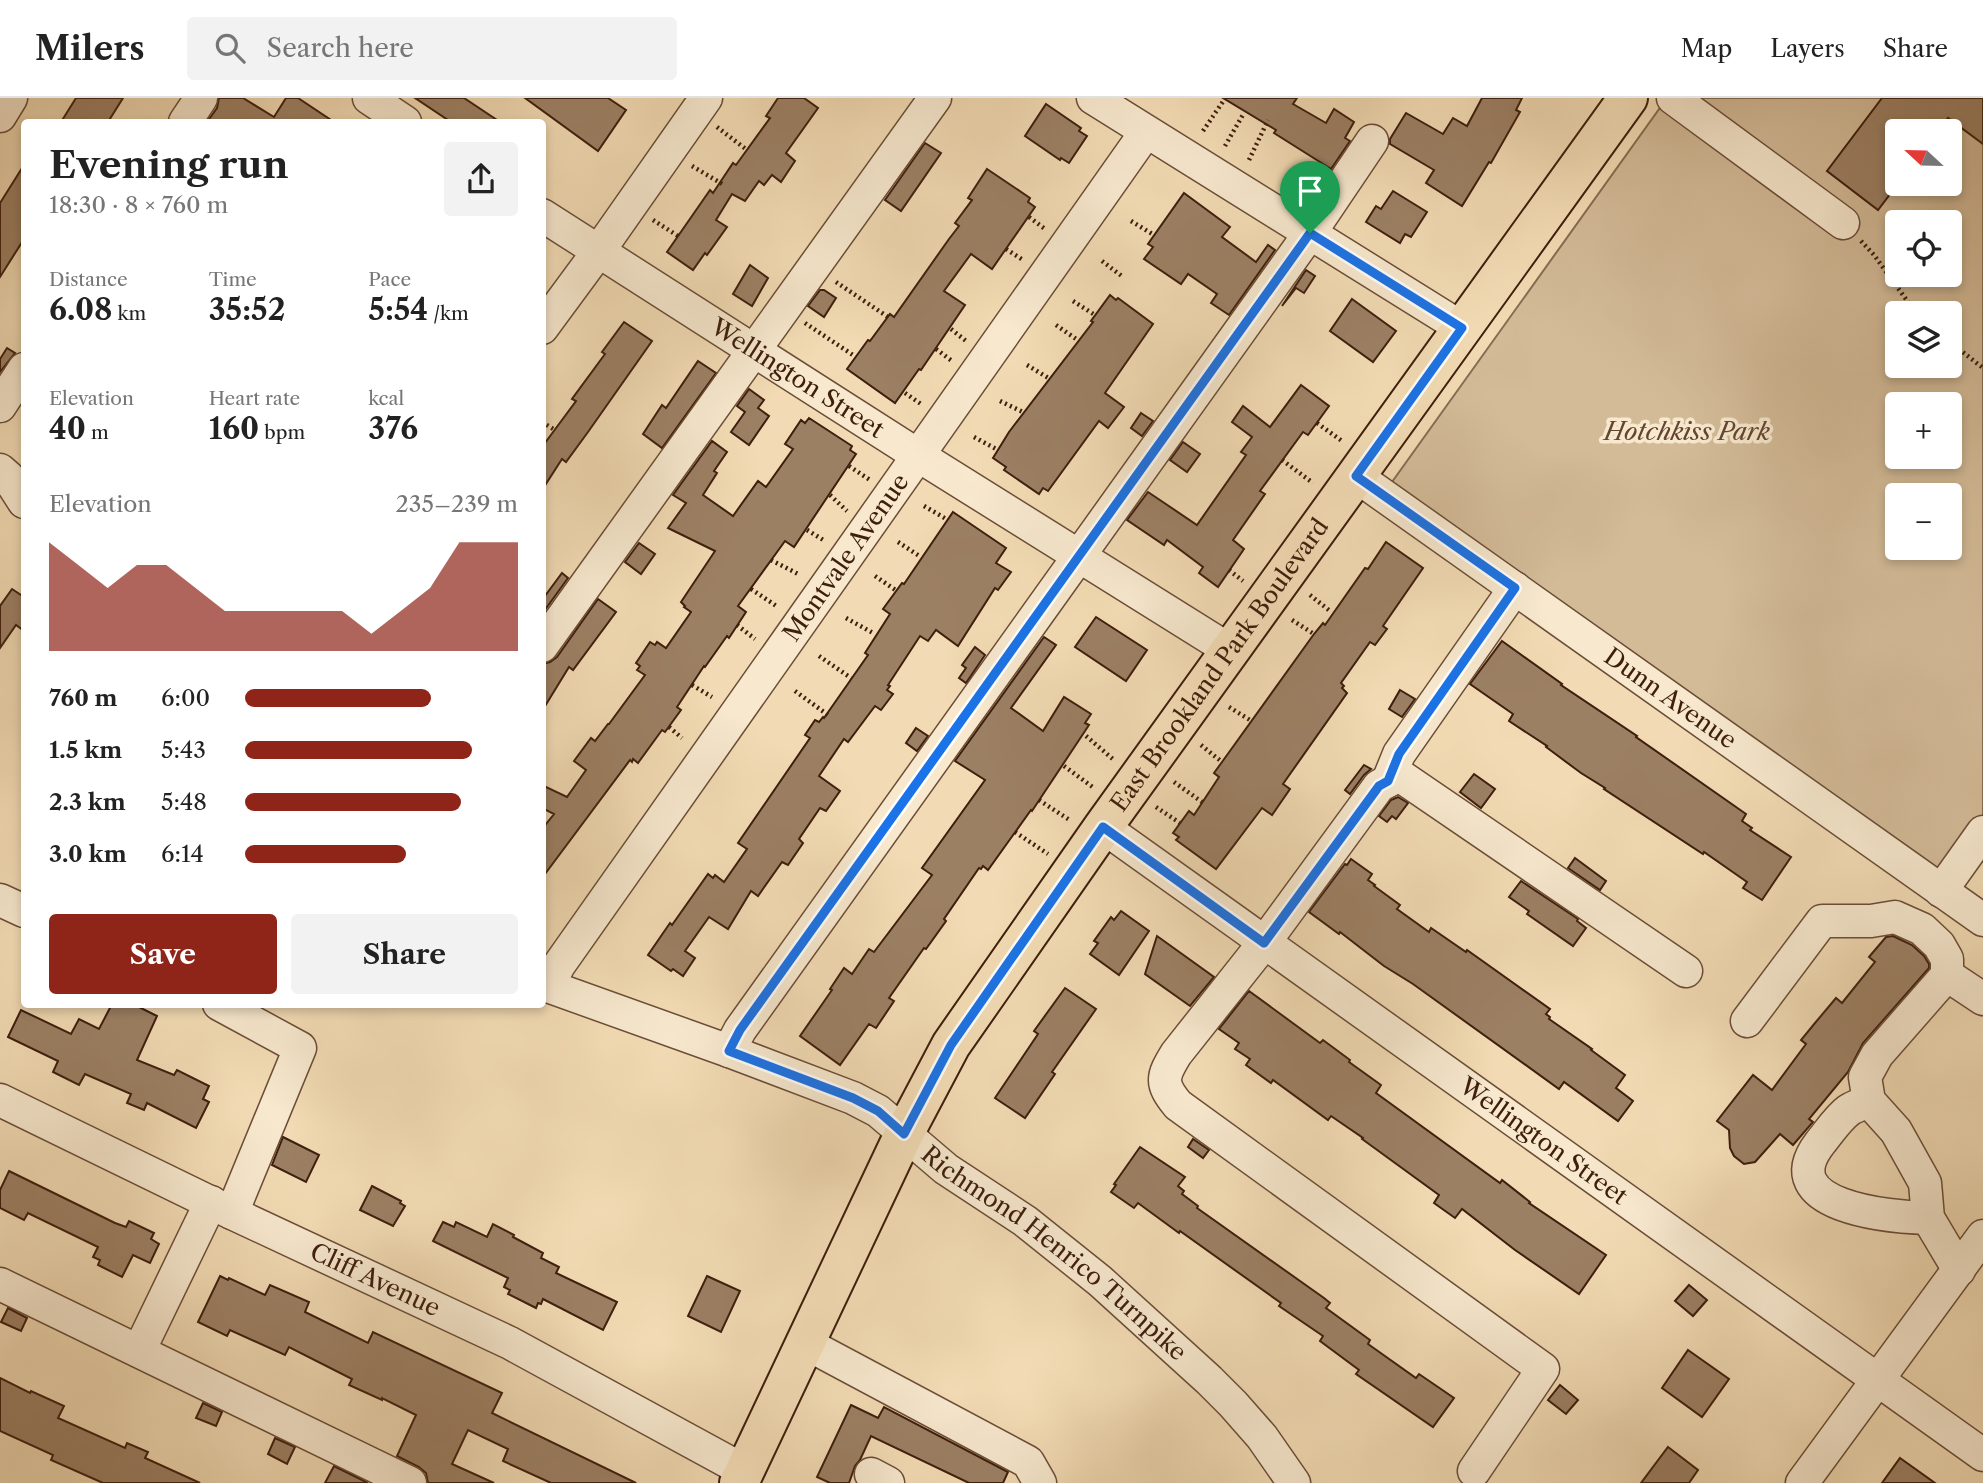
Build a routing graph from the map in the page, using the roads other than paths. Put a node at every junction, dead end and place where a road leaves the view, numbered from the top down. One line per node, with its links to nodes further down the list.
1 (11, 98): 9 (street)
2 (201, 98): 10 (street)
3 (935, 98): 20 (street)
4 (1093, 98): 12 (street)
5 (1628, 98): 19 (main road, East Brookland Park Boulevard)
6 (1672, 98): 15 (street)
7 (369, 105): 11 (street)
8 (709, 111): 17 (street)
9 (0, 116)
10 (187, 119)
11 (399, 119)
12 (1146, 132): 16 (street); 23 (street, Montvale Avenue)
13 (1372, 141): 16 (street)
14 (546, 218): 17 (street, Wellington Street)
15 (1843, 223)
16 (1310, 233): 19 (street); 27 (street)
17 (598, 252): 18 (street); 20 (street, Wellington Street)
18 (546, 323)
19 (1462, 328): 25 (main road, East Brookland Park Boulevard)
20 (754, 350): 23 (street, Wellington Street); 29 (street)
21 (21, 374): 22 (street)
22 (0, 406)
23 (919, 456): 27 (street, Wellington Street); 41 (street, Montvale Avenue)
24 (0, 470): 26 (street)
25 (1356, 476): 28 (street, Dunn Avenue); 30 (main road, East Brookland Park Boulevard)
26 (21, 497)
27 (1079, 555): 30 (street, Wellington Street); 46 (street)
28 (1515, 588): 31 (street); 34 (street, Dunn Avenue)
29 (546, 640)
30 (1231, 651): 32 (main road, East Brookland Park Boulevard)
31 (1388, 781): 38 (street); 39 (street)
32 (1088, 825): 38 (street, Wellington Street); 49 (main road, East Brookland Park Boulevard)
33 (1983, 832): 34 (street)
34 (1941, 891): 37 (street, Dunn Avenue)
35 (0, 900): 36 (street)
36 (21, 910)
37 (1983, 920)
38 (1264, 943): 57 (street, Wellington Street); 59 (street)
39 (1686, 971)
40 (1947, 975): 43 (street); 45 (street); 48 (street)
41 (546, 984)
42 (546, 985): 46 (street, Richmond Henrico Turnpike)
43 (1983, 999)
44 (226, 1008): 50 (street)
45 (1747, 1021)
46 (729, 1051): 49 (street, Richmond Henrico Turnpike)
47 (0, 1100): 50 (street, Cliff Avenue)
48 (1869, 1101): 51 (street); 51 (street)
49 (904, 1134): 55 (main road, East Brookland Park Boulevard); 63 (street, Richmond Henrico Turnpike)
50 (221, 1207): 56 (street); 60 (street, Cliff Avenue)
51 (1928, 1218): 53 (street)
52 (1983, 1236): 53 (street)
53 (1959, 1269): 57 (street)
54 (0, 1284): 56 (street)
55 (805, 1343): 60 (main road, East Brookland Park Boulevard); 62 (street)
56 (139, 1350): 61 (street)
57 (1878, 1381): 58 (street, Wellington Street); 64 (street)
58 (1983, 1455)
59 (1474, 1471)
60 (742, 1477)
61 (410, 1483)
62 (1040, 1483)
63 (1294, 1483)
64 (1802, 1483)

